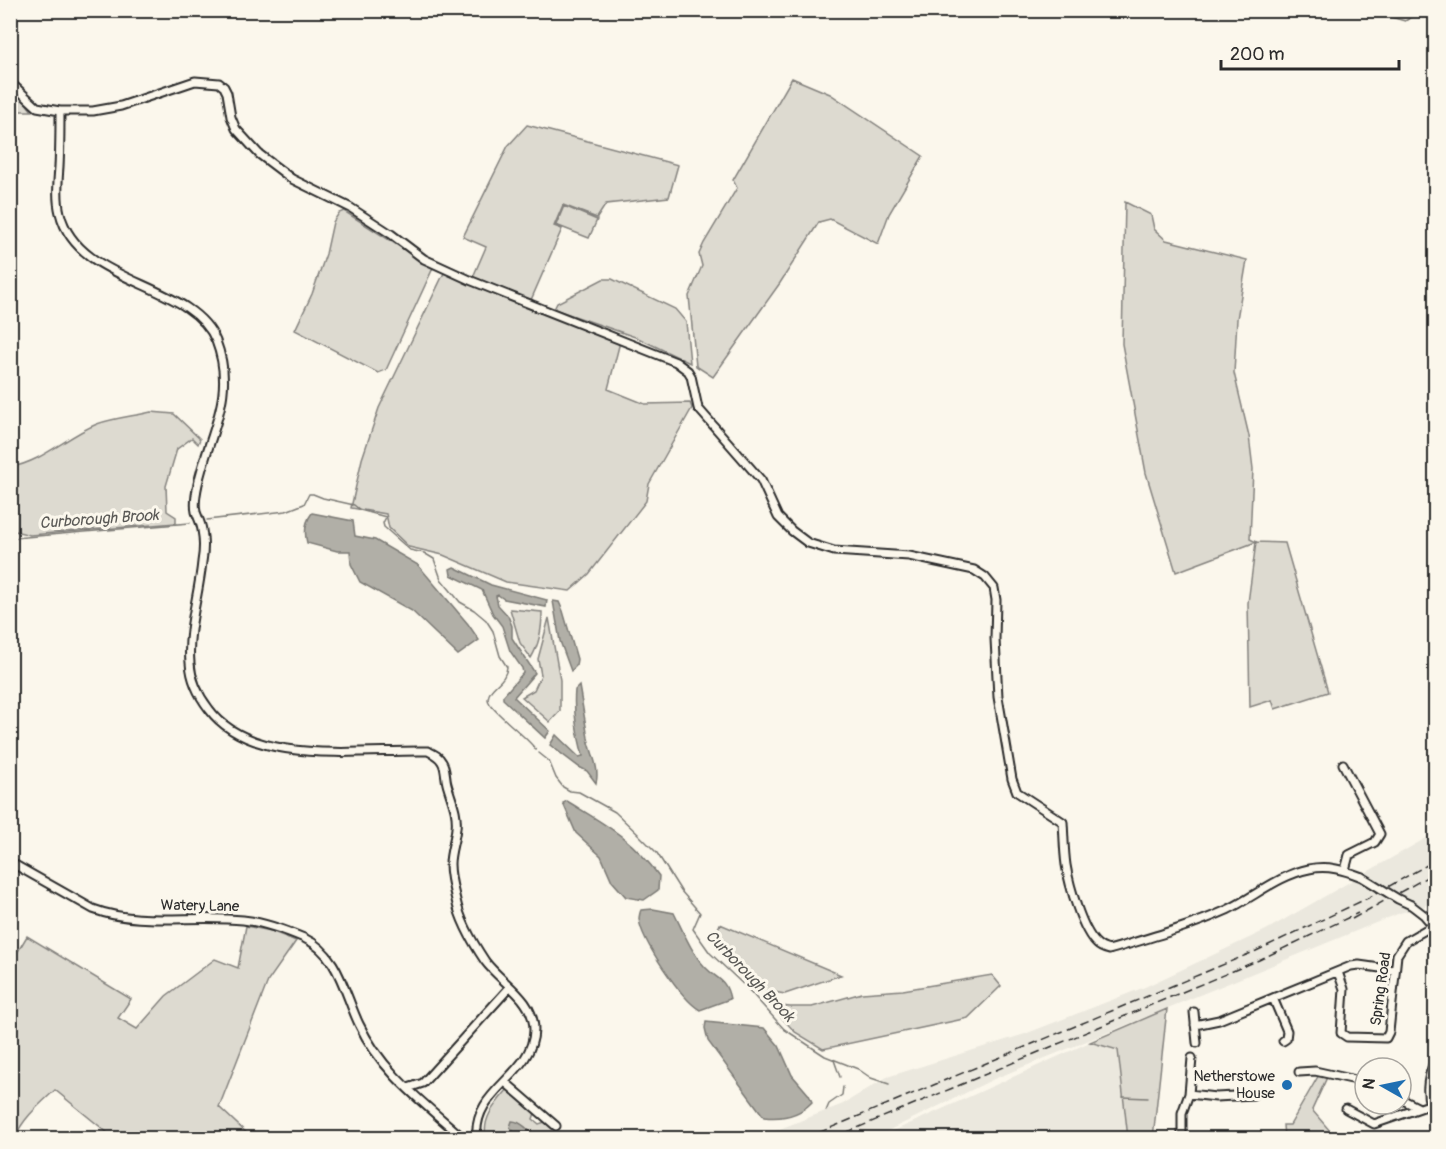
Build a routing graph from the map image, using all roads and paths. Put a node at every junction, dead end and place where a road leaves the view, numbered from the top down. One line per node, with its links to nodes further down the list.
1 (10, 82): 2 (street)
2 (60, 111): 5 (street); 9 (street)
3 (1343, 764): 5 (street)
4 (10, 862): 20 (street, Watery Lane)
5 (1345, 870): 6 (street, bridge)
6 (1435, 927): 7 (street, Spring Road)
7 (1394, 969): 8 (street); 8 (street, Spring Road)
8 (1338, 972): 10 (street)
9 (510, 987): 19 (street); 20 (street)
10 (1273, 998): 12 (street); 13 (street)
11 (1194, 1012): 12 (street)
12 (1195, 1024): 14 (street)
13 (1283, 1041)
14 (1197, 1043)
15 (1436, 1058): 24 (street)
16 (1194, 1062): 21 (street)
17 (1299, 1071): 18 (street)
18 (1353, 1079)
19 (505, 1082): 28 (street); 29 (street)
20 (408, 1088): 29 (street, Watery Lane)
21 (1189, 1094): 22 (street); 30 (street)
22 (1253, 1095)
23 (1413, 1105): 25 (street)
24 (1429, 1105): 25 (street); 27 (street)
25 (1419, 1108): 26 (street)
26 (1346, 1109)
27 (1436, 1119)
28 (556, 1126)
29 (477, 1137)
30 (1182, 1138)

